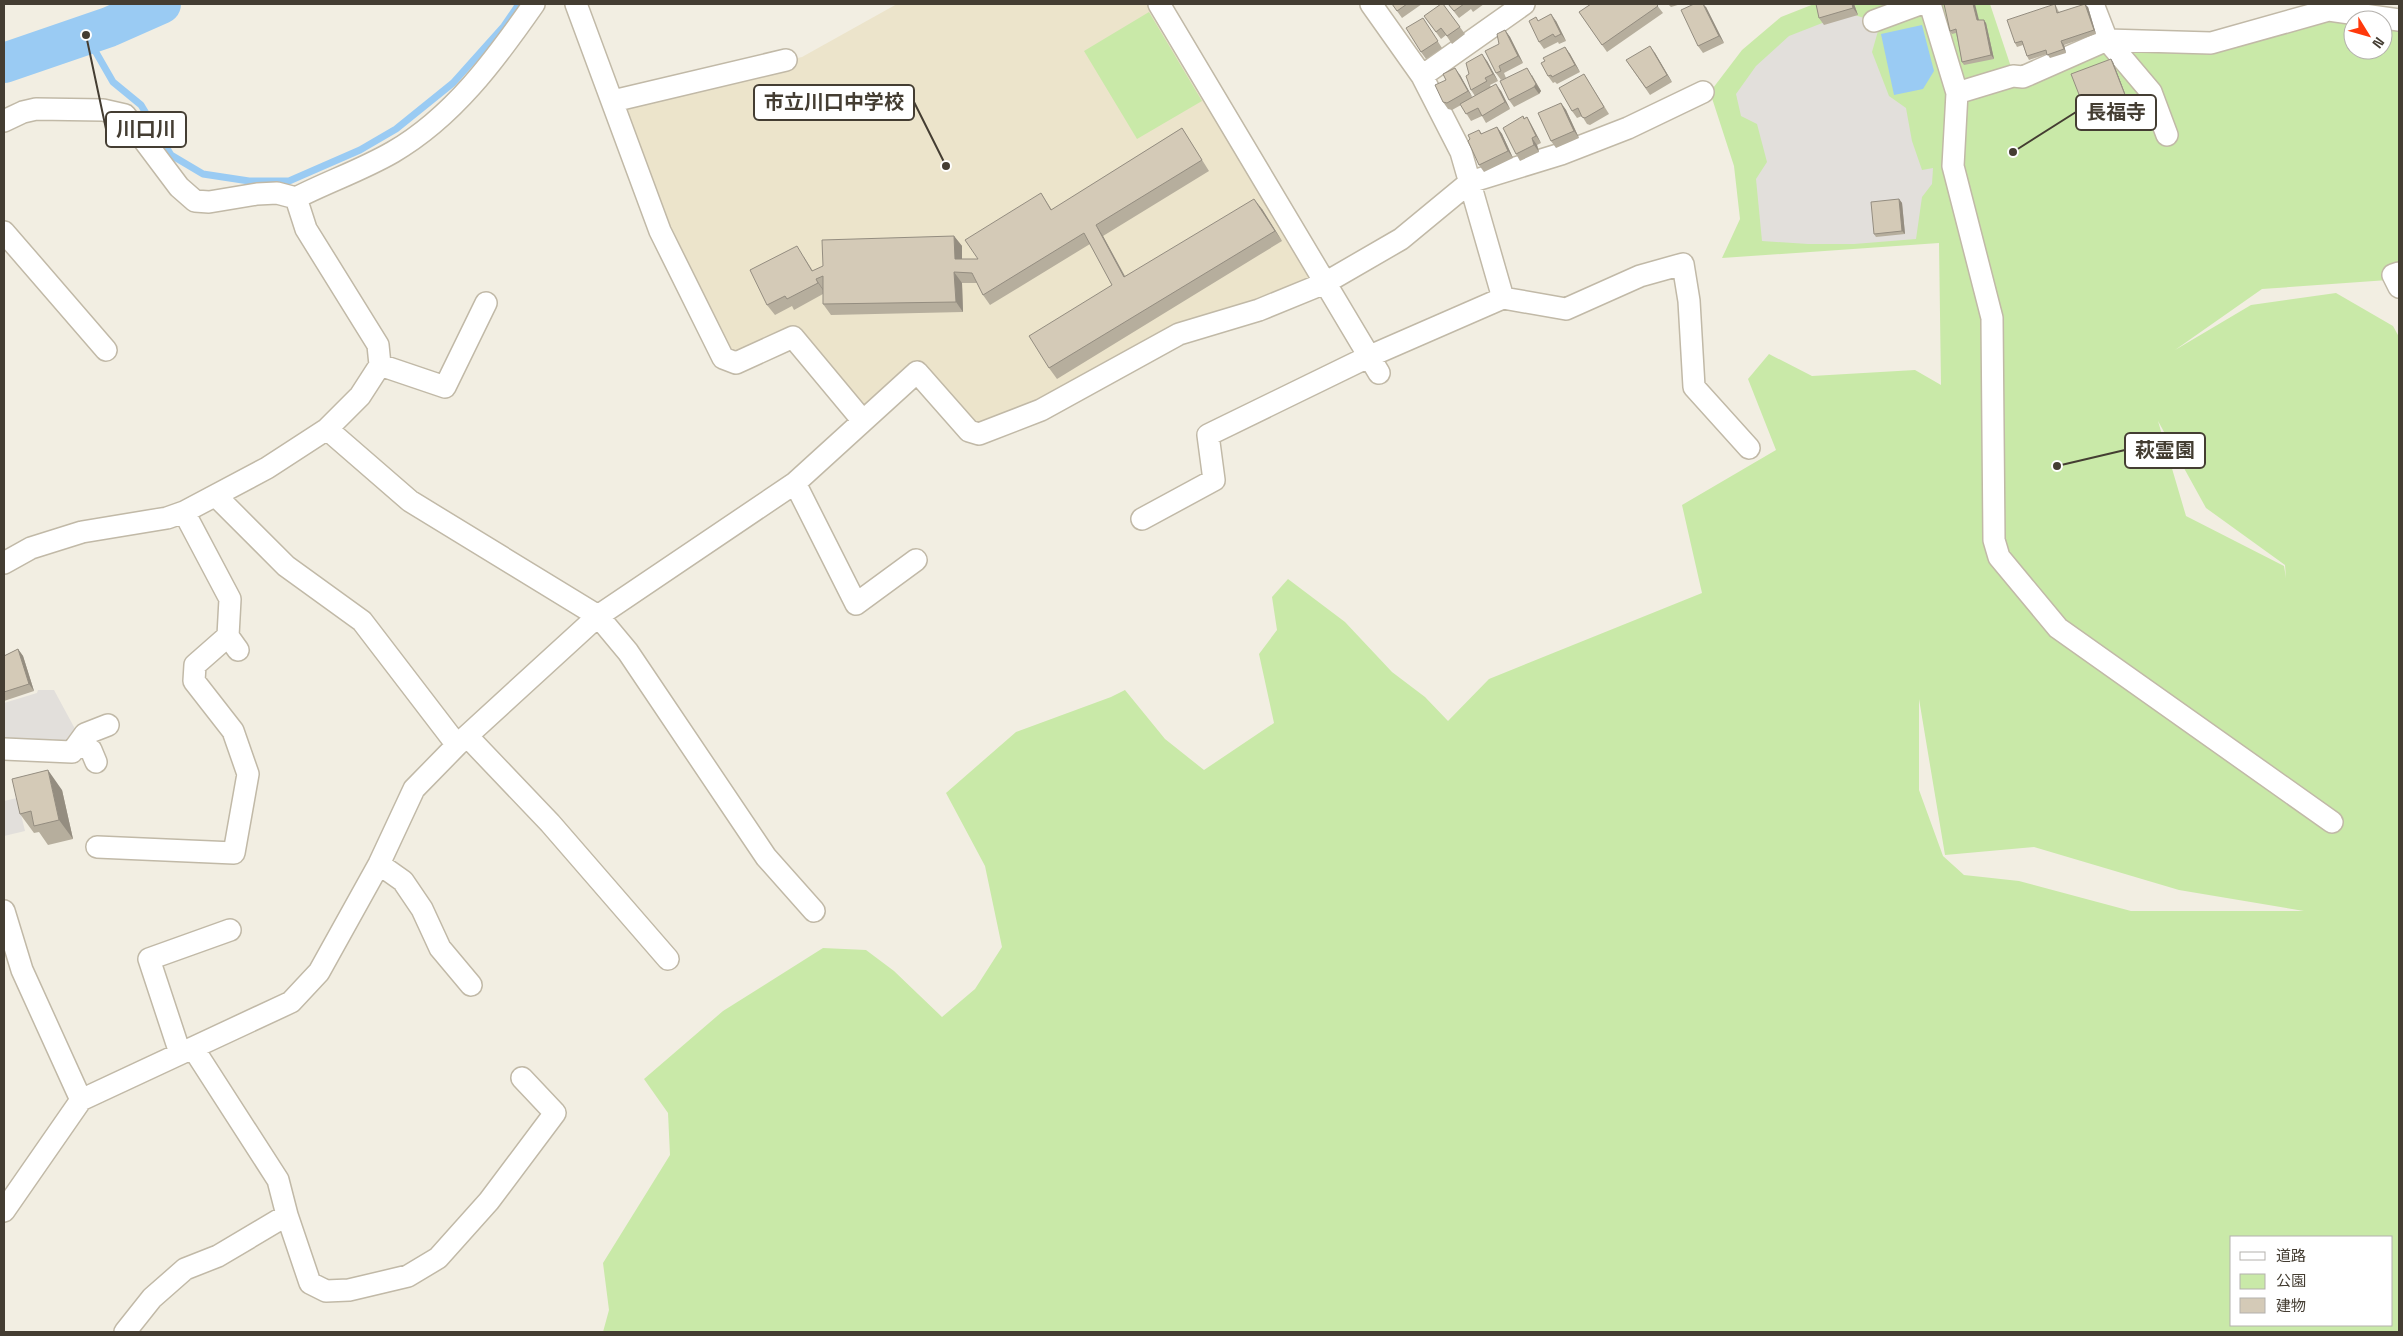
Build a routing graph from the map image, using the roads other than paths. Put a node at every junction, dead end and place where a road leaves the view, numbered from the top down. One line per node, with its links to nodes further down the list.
1 (534, 4): 20 (street)
2 (576, 4): 16 (street)
3 (1160, 4): 23 (street)
4 (1371, 4): 13 (street)
5 (1524, 4): 13 (street)
6 (1920, 4): 10 (street)
7 (1930, 4): 15 (street)
8 (2093, 4): 11 (street)
9 (2399, 20): 11 (street)
10 (1874, 21)
11 (2107, 40): 15 (street); 18 (street)
12 (786, 60): 16 (street)
13 (1422, 76): 19 (street)
14 (1703, 92): 19 (street)
15 (1957, 93): 45 (street)
16 (613, 101): 30 (street)
17 (4, 121): 20 (street)
18 (2167, 135)
19 (1470, 182): 23 (street); 25 (street)
20 (296, 198): 28 (street)
21 (4, 232): 27 (street)
22 (2399, 273): 24 (street)
23 (1325, 283): 29 (street); 30 (street)
24 (2399, 287)
25 (1503, 298): 29 (street); 32 (street)
26 (486, 303): 28 (street)
27 (106, 350)
28 (380, 365): 31 (street)
29 (1374, 365): 36 (street)
30 (863, 421): 33 (street)
31 (327, 429): 34 (street); 39 (street)
32 (1749, 448)
33 (795, 483): 37 (street); 39 (street)
34 (216, 496): 35 (street); 41 (street)
35 (184, 512): 38 (street); 46 (street)
36 (1142, 519)
37 (916, 560)
38 (4, 562)
39 (598, 616): 41 (street); 49 (street)
40 (108, 725): 42 (street)
41 (462, 741): 47 (street); 51 (street)
42 (78, 744): 43 (street); 44 (street)
43 (4, 749)
44 (96, 762)
45 (2332, 822)
46 (97, 847)
47 (379, 864): 52 (street); 53 (street)
48 (4, 911): 55 (street)
49 (814, 911)
50 (230, 930): 53 (street)
51 (668, 959)
52 (471, 985)
53 (186, 1050): 55 (street); 57 (street)
54 (522, 1078): 57 (street)
55 (81, 1100): 56 (street)
56 (4, 1210)
57 (287, 1215): 58 (street)
58 (125, 1332)

